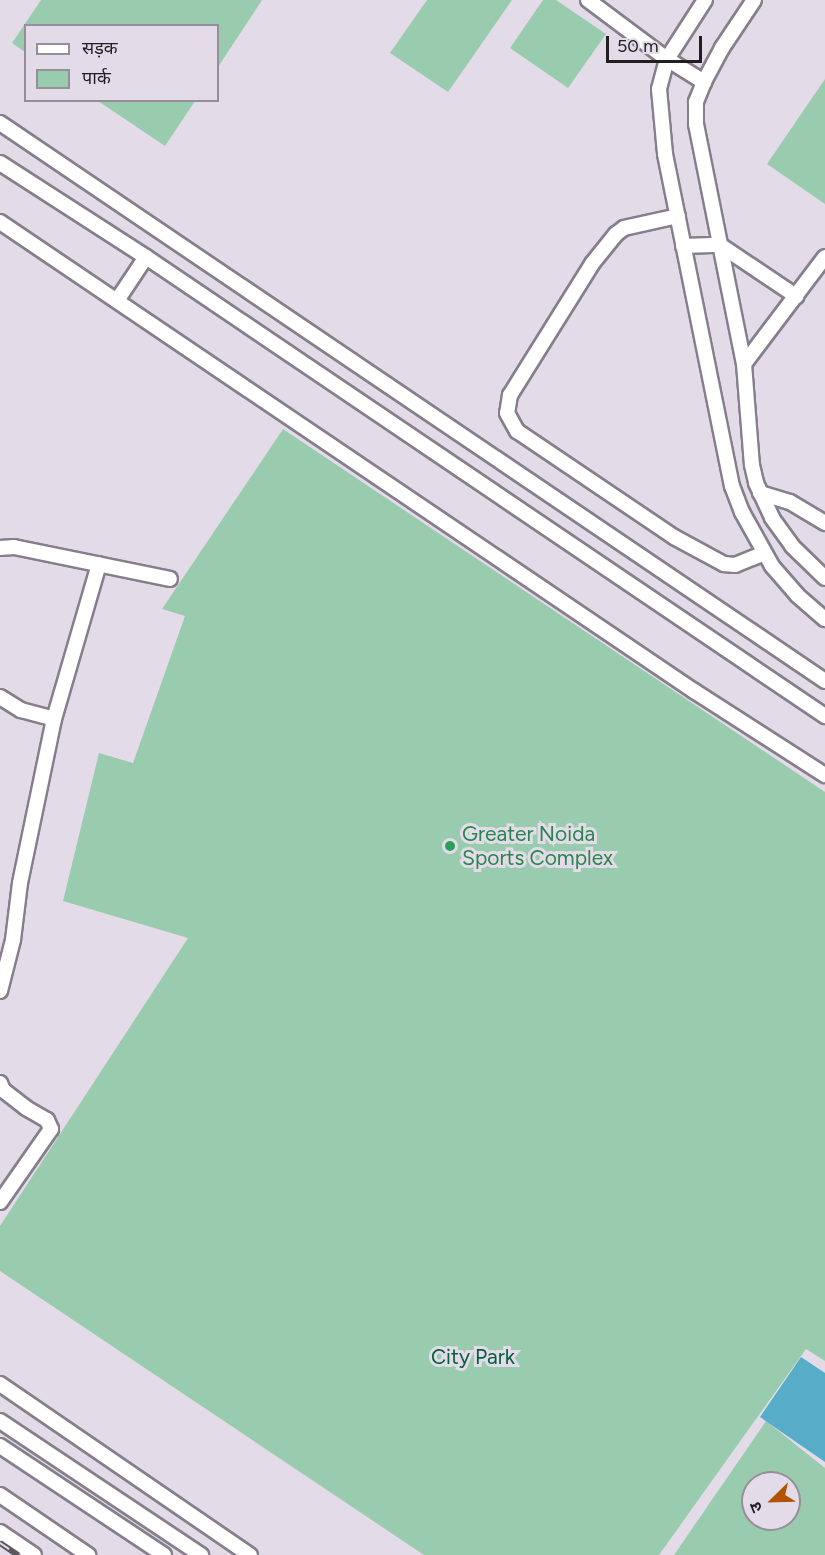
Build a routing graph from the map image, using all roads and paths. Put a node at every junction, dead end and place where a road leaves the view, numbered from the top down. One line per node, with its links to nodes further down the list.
1 (588, 0): 4 (street)
2 (705, 0): 4 (street)
3 (754, 0): 5 (street)
4 (667, 59): 5 (street); 8 (street)
5 (704, 82): 10 (street)
6 (0, 123): 25 (street)
7 (0, 163): 12 (street)
8 (678, 216): 11 (street); 20 (street)
9 (0, 222): 15 (street)
10 (720, 245): 11 (street); 14 (street); 16 (street)
11 (683, 246): 20 (street)
12 (146, 257): 15 (street); 27 (street)
13 (825, 257): 14 (street)
14 (796, 296): 16 (street)
15 (118, 299): 29 (street)
16 (744, 364): 17 (street)
17 (760, 493): 18 (street); 22 (street)
18 (825, 523)
19 (0, 548): 21 (street)
20 (764, 554): 24 (street)
21 (99, 564): 23 (street); 28 (street)
22 (825, 578)
23 (170, 579)
24 (825, 619)
25 (825, 681)
26 (0, 697): 28 (street)
27 (825, 716)
28 (54, 718): 30 (street)
29 (825, 775)
30 (4, 952): 31 (street)
31 (0, 991)
32 (0, 1083): 33 (street)
33 (0, 1202)
34 (0, 1384): 43 (street)
35 (0, 1421): 42 (street)
36 (0, 1446): 41 (street)
37 (0, 1495): 40 (street)
38 (0, 1532): 39 (street)
39 (34, 1555)
40 (88, 1555)
41 (164, 1555)
42 (201, 1555)
43 (250, 1555)

